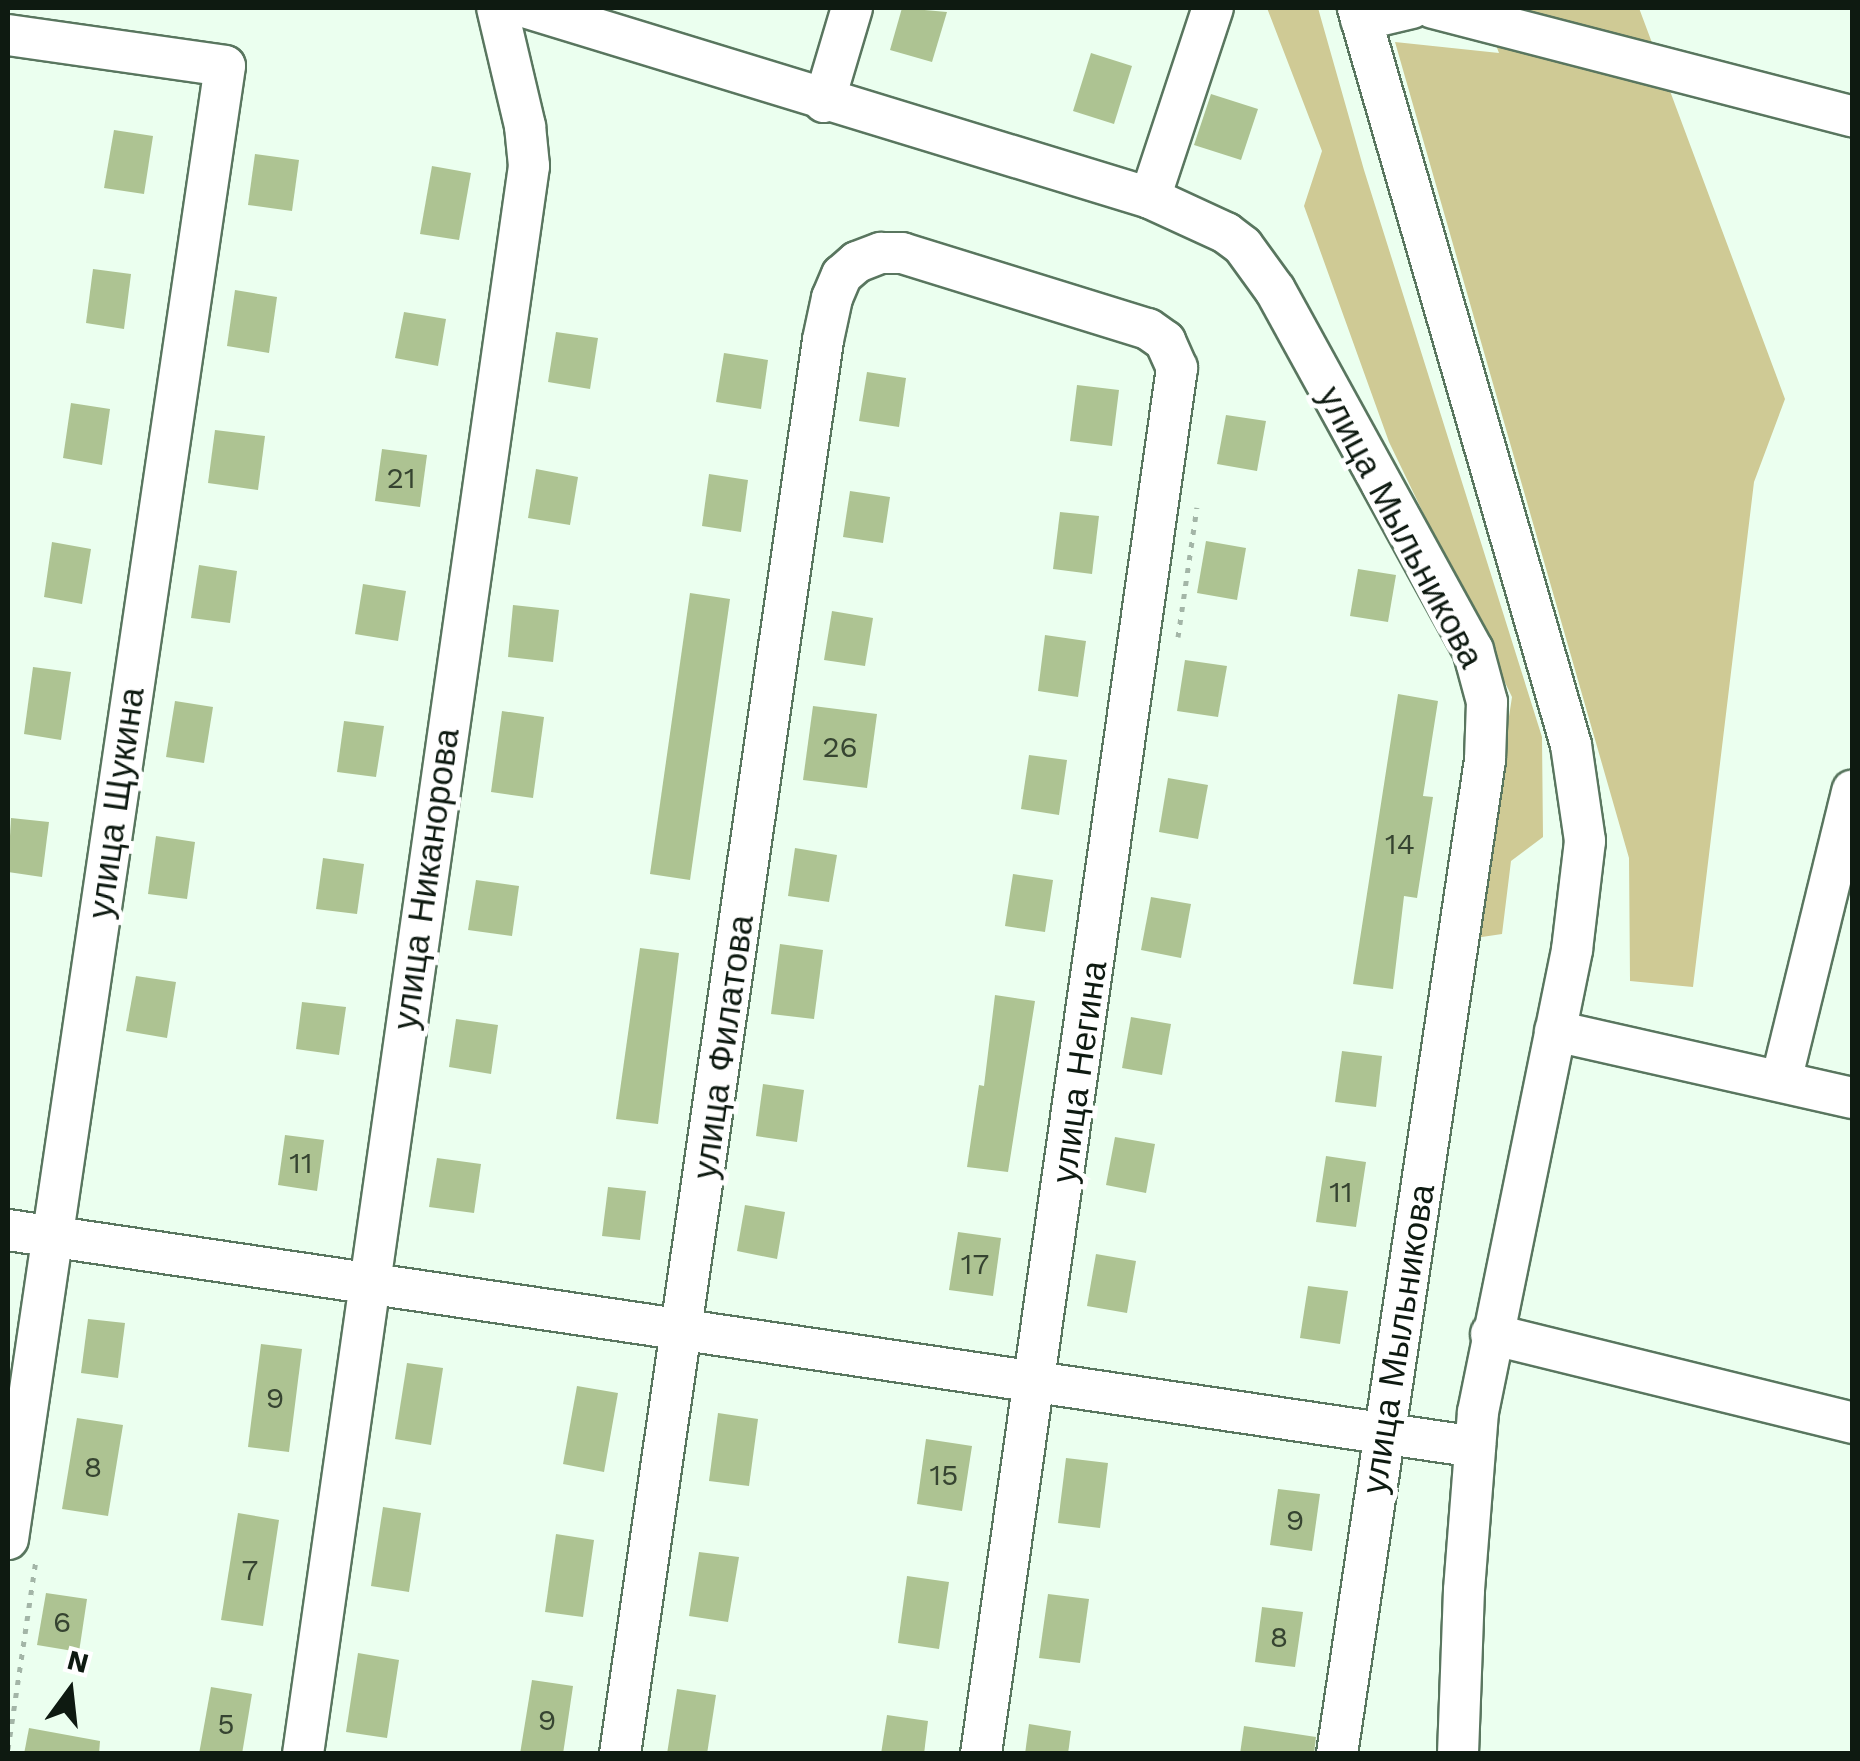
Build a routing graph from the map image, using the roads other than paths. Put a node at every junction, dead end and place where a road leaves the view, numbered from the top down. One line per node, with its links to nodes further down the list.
1 (497, 8): 19 (street, улица Никанорова)
2 (528, 8): 9 (street, улица Мыльникова)
3 (852, 8): 9 (street)
4 (1213, 8): 11 (street)
5 (1412, 8): 7 (street)
6 (1433, 8): 10 (street)
7 (1360, 14): 14 (street)
8 (8, 36): 18 (street, улица Щукина)
9 (824, 102): 11 (street, улица Мыльникова)
10 (1852, 116)
11 (1150, 198): 24 (street, улица Мыльникова)
12 (1176, 390): 20 (street, улица Филатова); 22 (street, улица Негина)
13 (1852, 791): 15 (street)
14 (1555, 1031): 15 (street); 21 (street)
15 (1781, 1080): 16 (street)
16 (1852, 1098)
17 (8, 1230): 18 (street)
18 (52, 1236): 19 (street); 26 (street, улица Щукина)
19 (368, 1282): 20 (street); 27 (street, улица Никанорова)
20 (683, 1328): 22 (street); 28 (street, улица Филатова)
21 (1491, 1334): 23 (street); 25 (street)
22 (1034, 1384): 24 (street); 29 (street, улица Негина)
23 (1852, 1423)
24 (1383, 1433): 25 (street); 30 (street, улица Мыльникова)
25 (1475, 1446): 31 (street)
26 (8, 1540)
27 (304, 1754)
28 (620, 1754)
29 (981, 1754)
30 (1337, 1754)
31 (1458, 1754)

